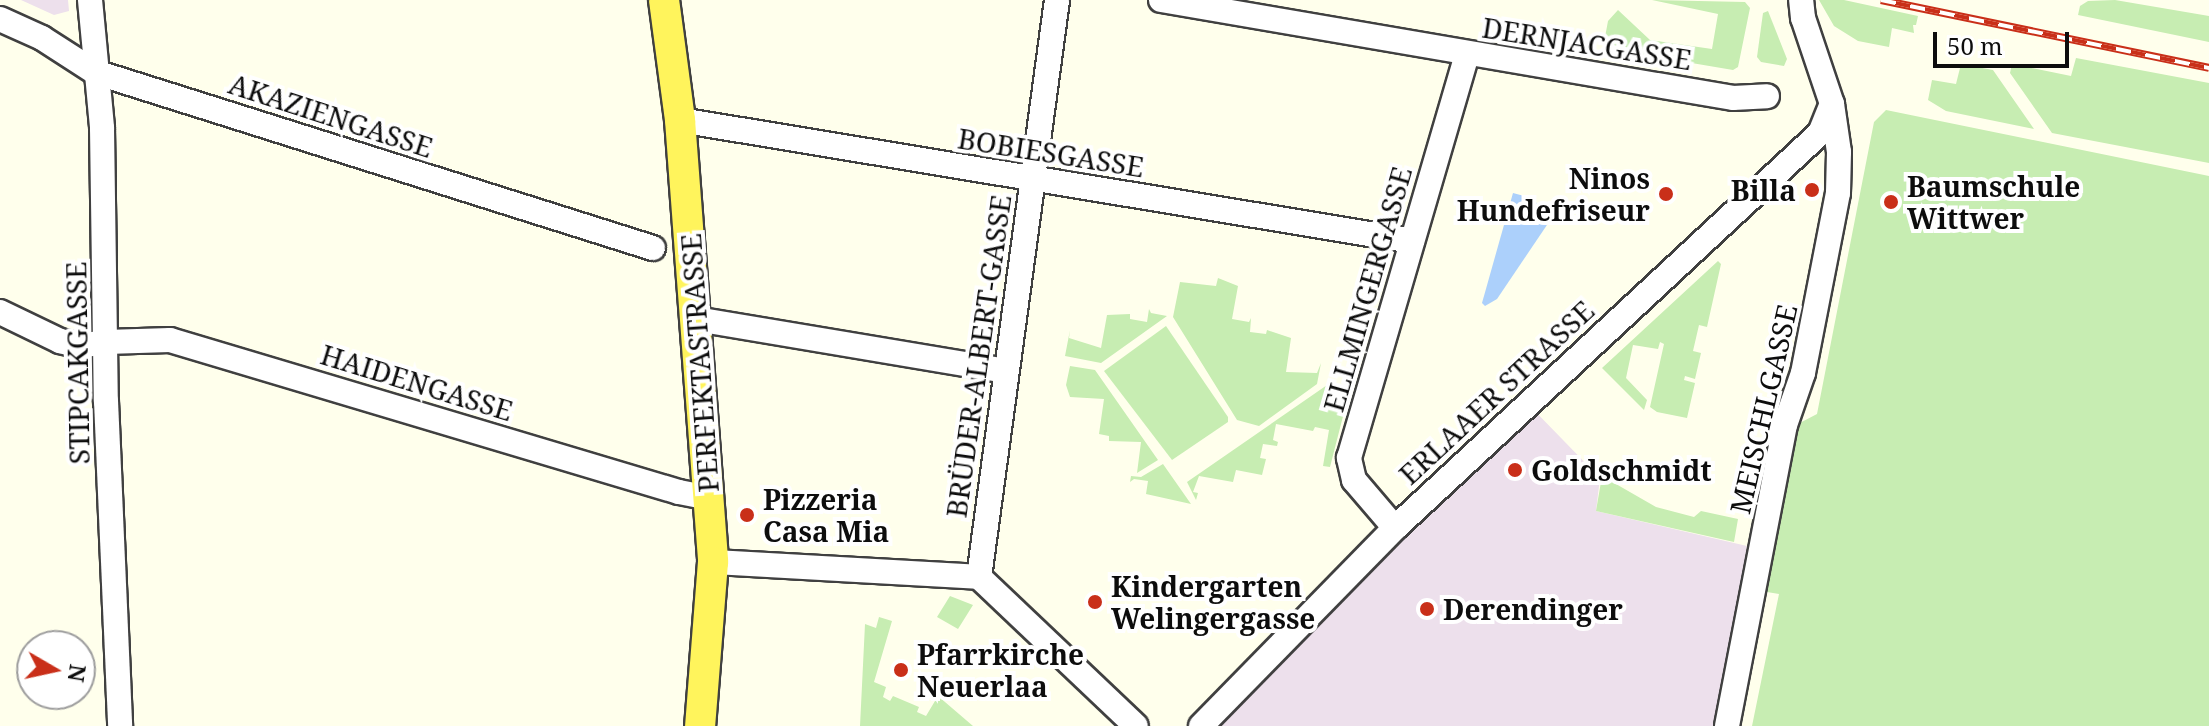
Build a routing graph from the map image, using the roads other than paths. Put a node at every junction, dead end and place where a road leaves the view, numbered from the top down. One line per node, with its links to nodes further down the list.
1 (90, 0): 8 (street, STIPCAKGASSE)
2 (664, 0): 11 (main road, PERFEKTASTRASSE)
3 (1057, 0): 12 (street, BRÜDER-ALBERT-GASSE)
4 (1161, 0): 7 (street, DERNJACGASSE)
5 (1798, 6): 10 (street, MEISCHLGASSE)
6 (0, 19): 8 (street, AKAZIENGASSE)
7 (1467, 54): 9 (street, DERNJACGASSE); 13 (street, ELLMINGERGASSE)
8 (95, 72): 14 (street, AKAZIENGASSE); 17 (street, STIPCAKGASSE)
9 (1767, 96)
10 (1832, 104): 20 (street, ERLAAER STRASSE); 27 (street, MEISCHLGASSE)
11 (680, 120): 12 (street, BOBIESGASSE); 16 (main road, PERFEKTASTRASSE)
12 (1032, 180): 13 (street, BOBIESGASSE); 18 (street, BRÜDER-ALBERT-GASSE)
13 (1412, 241): 20 (street, ELLMINGERGASSE)
14 (653, 248)
15 (0, 312): 17 (street, HAIDENGASSE)
16 (696, 319): 18 (street); 19 (main road, PERFEKTASTRASSE)
17 (106, 342): 19 (street, HAIDENGASSE); 23 (street, STIPCAKGASSE)
18 (1006, 371): 22 (street, BRÜDER-ALBERT-GASSE)
19 (709, 498): 21 (main road, PERFEKTASTRASSE)
20 (1395, 528): 26 (street, ERLAAER STRASSE)
21 (713, 562): 22 (street); 24 (main road, PERFEKTASTRASSE)
22 (979, 577): 25 (street)
23 (120, 726)
24 (700, 726)
25 (1136, 726)
26 (1201, 726)
27 (1727, 726)

